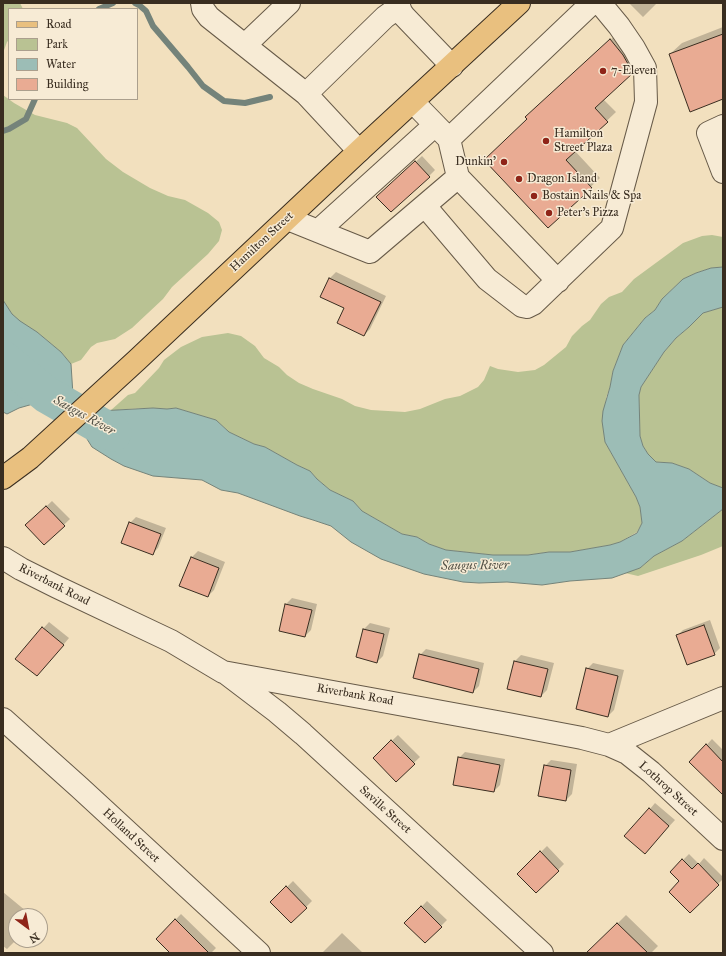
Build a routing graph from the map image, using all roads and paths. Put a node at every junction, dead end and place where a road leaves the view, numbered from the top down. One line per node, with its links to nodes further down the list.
1 (202, 3): 7 (street)
2 (289, 3): 7 (street)
3 (519, 3): 8 (main road, Hamilton Street)
4 (592, 3): 12 (street)
5 (600, 3): 19 (street)
6 (399, 5): 8 (street); 9 (street)
7 (245, 45): 9 (street)
8 (452, 66): 10 (main road, Hamilton Street)
9 (306, 94): 13 (street)
10 (413, 102): 12 (street); 13 (main road, Hamilton Street)
11 (723, 126): 14 (street)
12 (442, 132): 15 (street); 18 (street)
13 (359, 151): 17 (main road, Hamilton Street)
14 (723, 172)
15 (458, 177): 16 (street); 19 (street)
16 (425, 206): 18 (street); 19 (street)
17 (288, 219): 18 (street); 20 (main road, Hamilton Street)
18 (318, 231)
19 (558, 281)
20 (3, 478)
21 (3, 558): 22 (street, Riverbank Road)
22 (223, 672): 25 (street, Riverbank Road); 28 (street, Saville Street)
23 (723, 698): 25 (street)
24 (3, 719): 27 (street, Holland Street)
25 (609, 745): 26 (street, Lothrop Street)
26 (723, 839)
27 (259, 953)
28 (542, 953)

